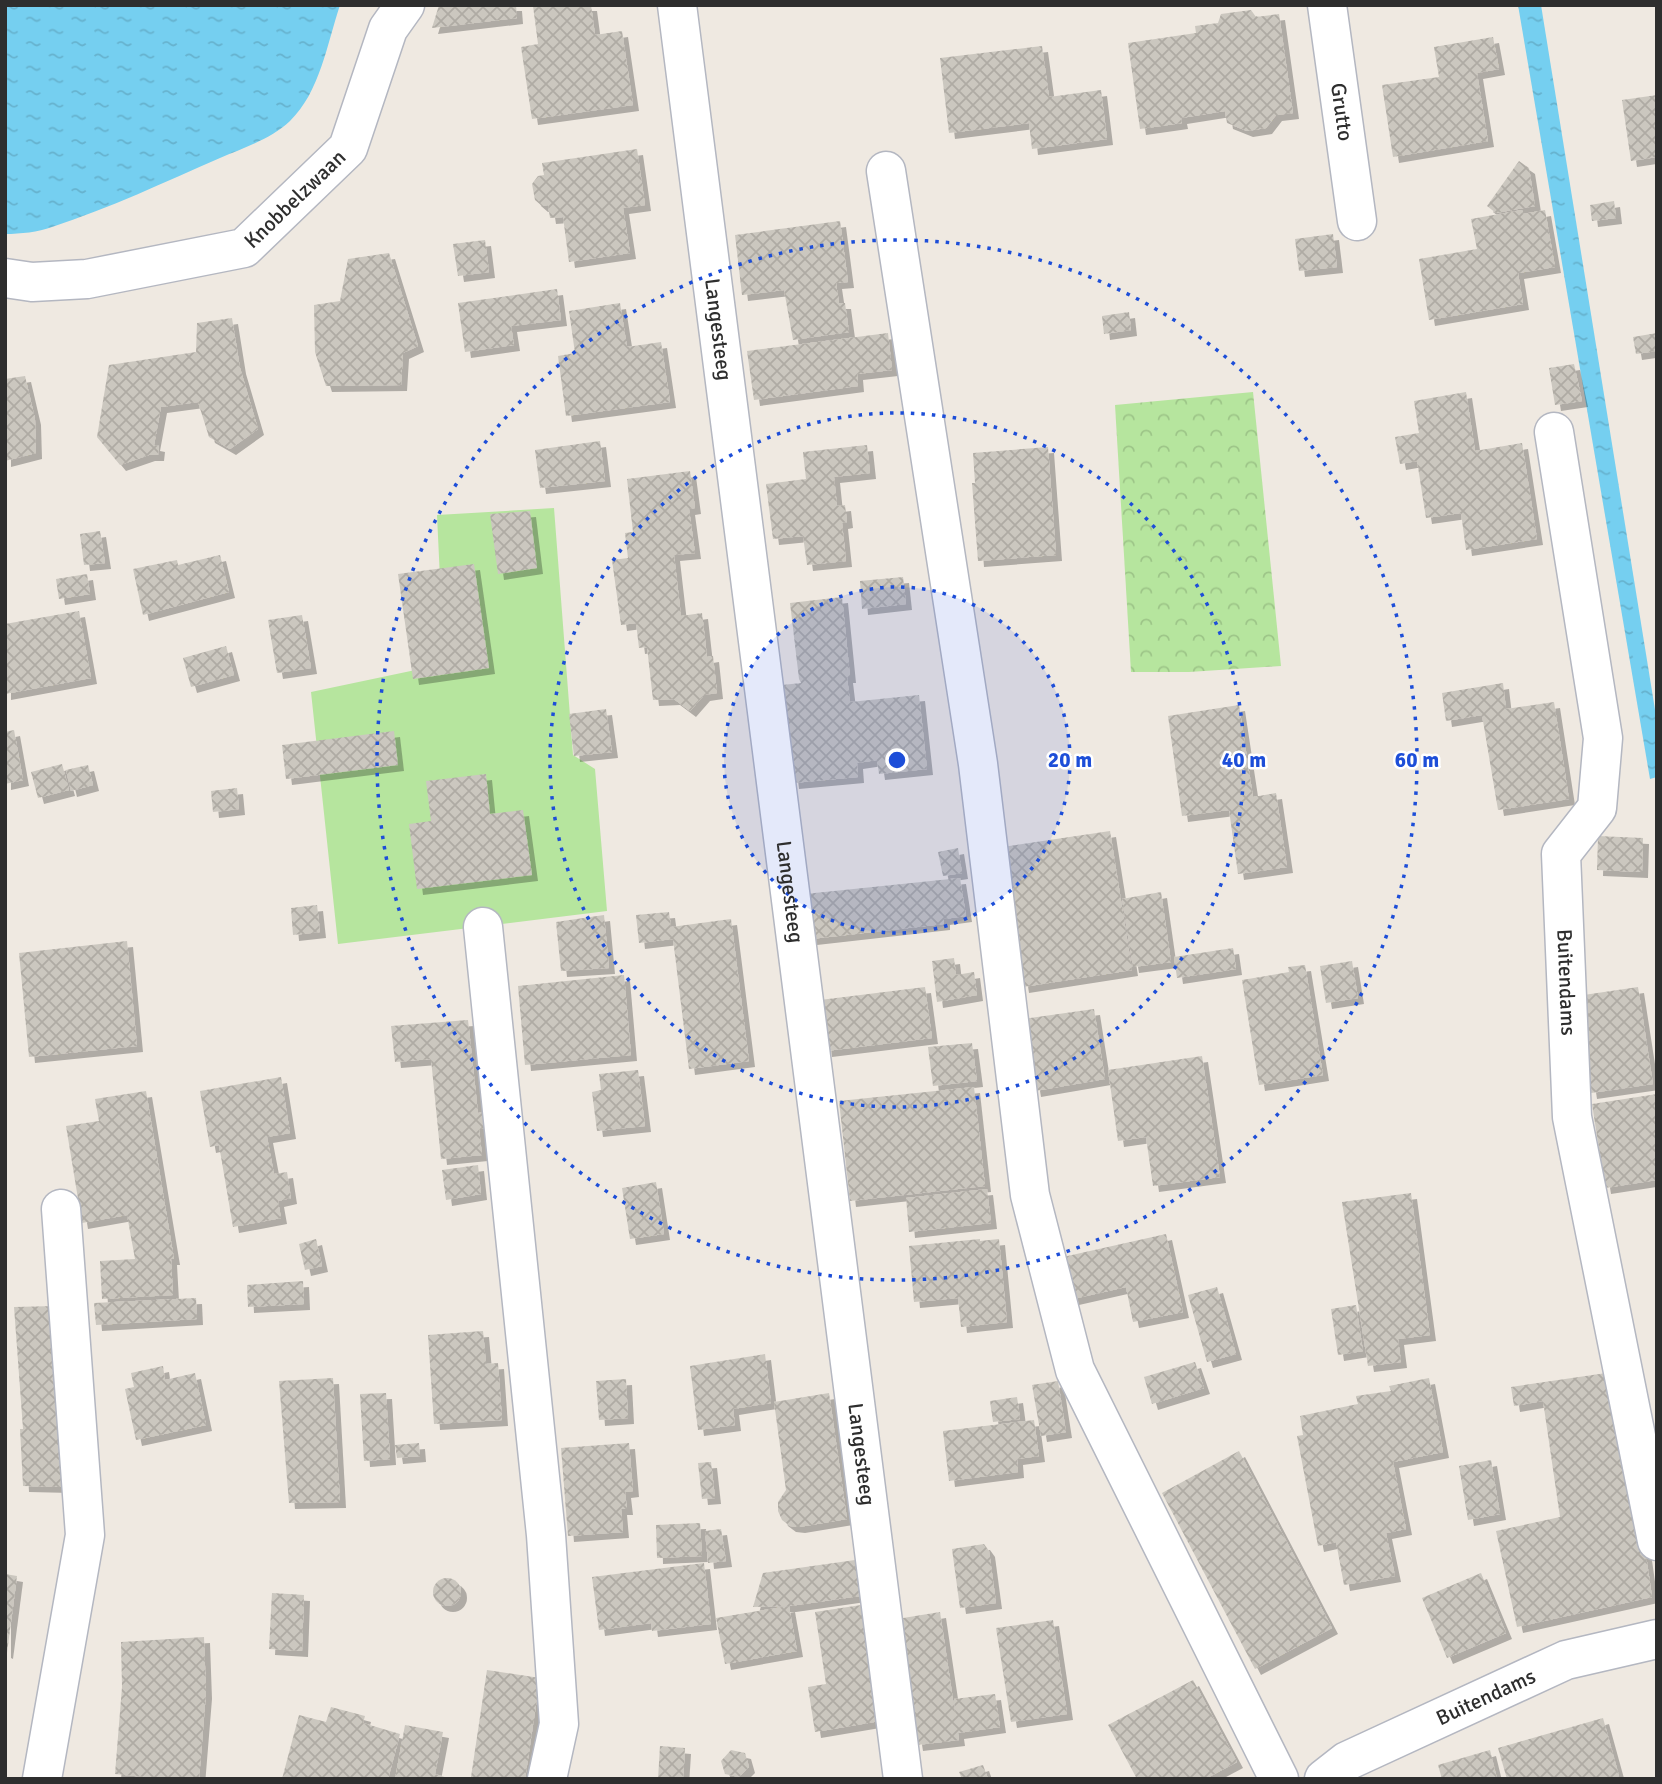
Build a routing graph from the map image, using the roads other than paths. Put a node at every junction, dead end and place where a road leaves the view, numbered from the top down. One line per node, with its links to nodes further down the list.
1 (405, 5): 6 (street, Knobbelzwaan)
2 (677, 5): 14 (street, Langesteeg)
3 (1327, 5): 5 (street, Grutto)
4 (886, 171): 15 (street)
5 (1357, 221)
6 (5, 278)
7 (1554, 432): 10 (street, Buitendams)
8 (483, 927): 13 (street)
9 (61, 1209): 12 (street)
10 (1657, 1541)
11 (1657, 1639): 16 (street, Buitendams)
12 (42, 1779)
13 (547, 1779)
14 (903, 1779)
15 (1279, 1779)
16 (1324, 1779)

